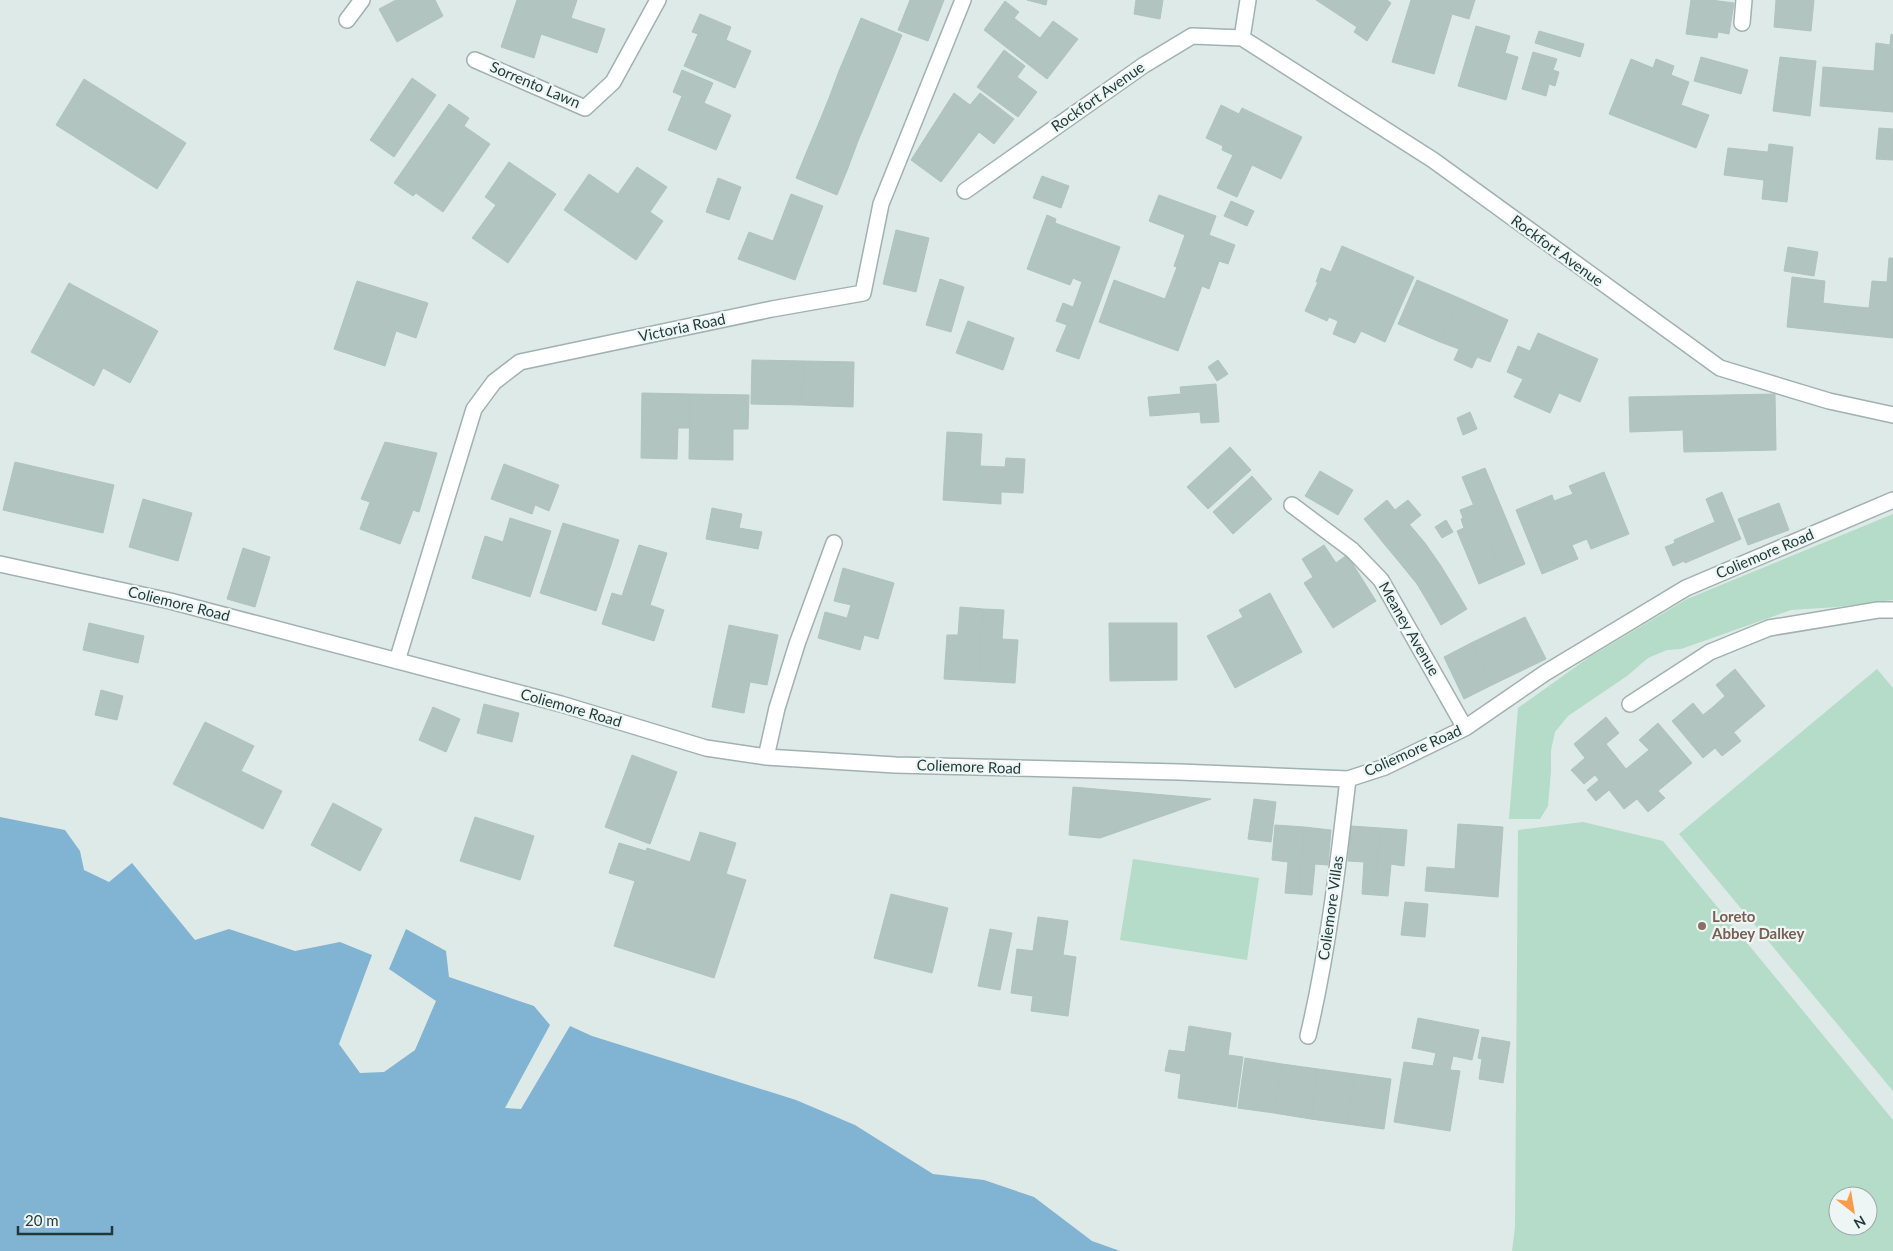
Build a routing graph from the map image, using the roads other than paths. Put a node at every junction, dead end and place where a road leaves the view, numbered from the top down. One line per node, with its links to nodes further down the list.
1 (362, 0): 6 (street)
2 (658, 0): 9 (street, Sorrento Lawn)
3 (963, 0): 17 (street, Victoria Road)
4 (1248, 0): 8 (street)
5 (1744, 0): 7 (street)
6 (347, 20)
7 (1742, 23)
8 (1242, 38): 10 (street, Rockfort Avenue); 11 (street, Rockfort Avenue)
9 (475, 60)
10 (965, 191)
11 (1893, 415)
12 (1893, 500): 19 (street, Coliemore Road)
13 (1292, 505): 19 (street, Meaney Avenue)
14 (834, 543): 20 (street)
15 (0, 564): 17 (street, Coliemore Road)
16 (1893, 610): 18 (street)
17 (397, 661): 20 (street, Coliemore Road)
18 (1630, 704)
19 (1465, 728): 21 (street, Coliemore Road)
20 (766, 757): 21 (street, Coliemore Road)
21 (1348, 779): 22 (street, Coliemore Villas)
22 (1308, 1036)

